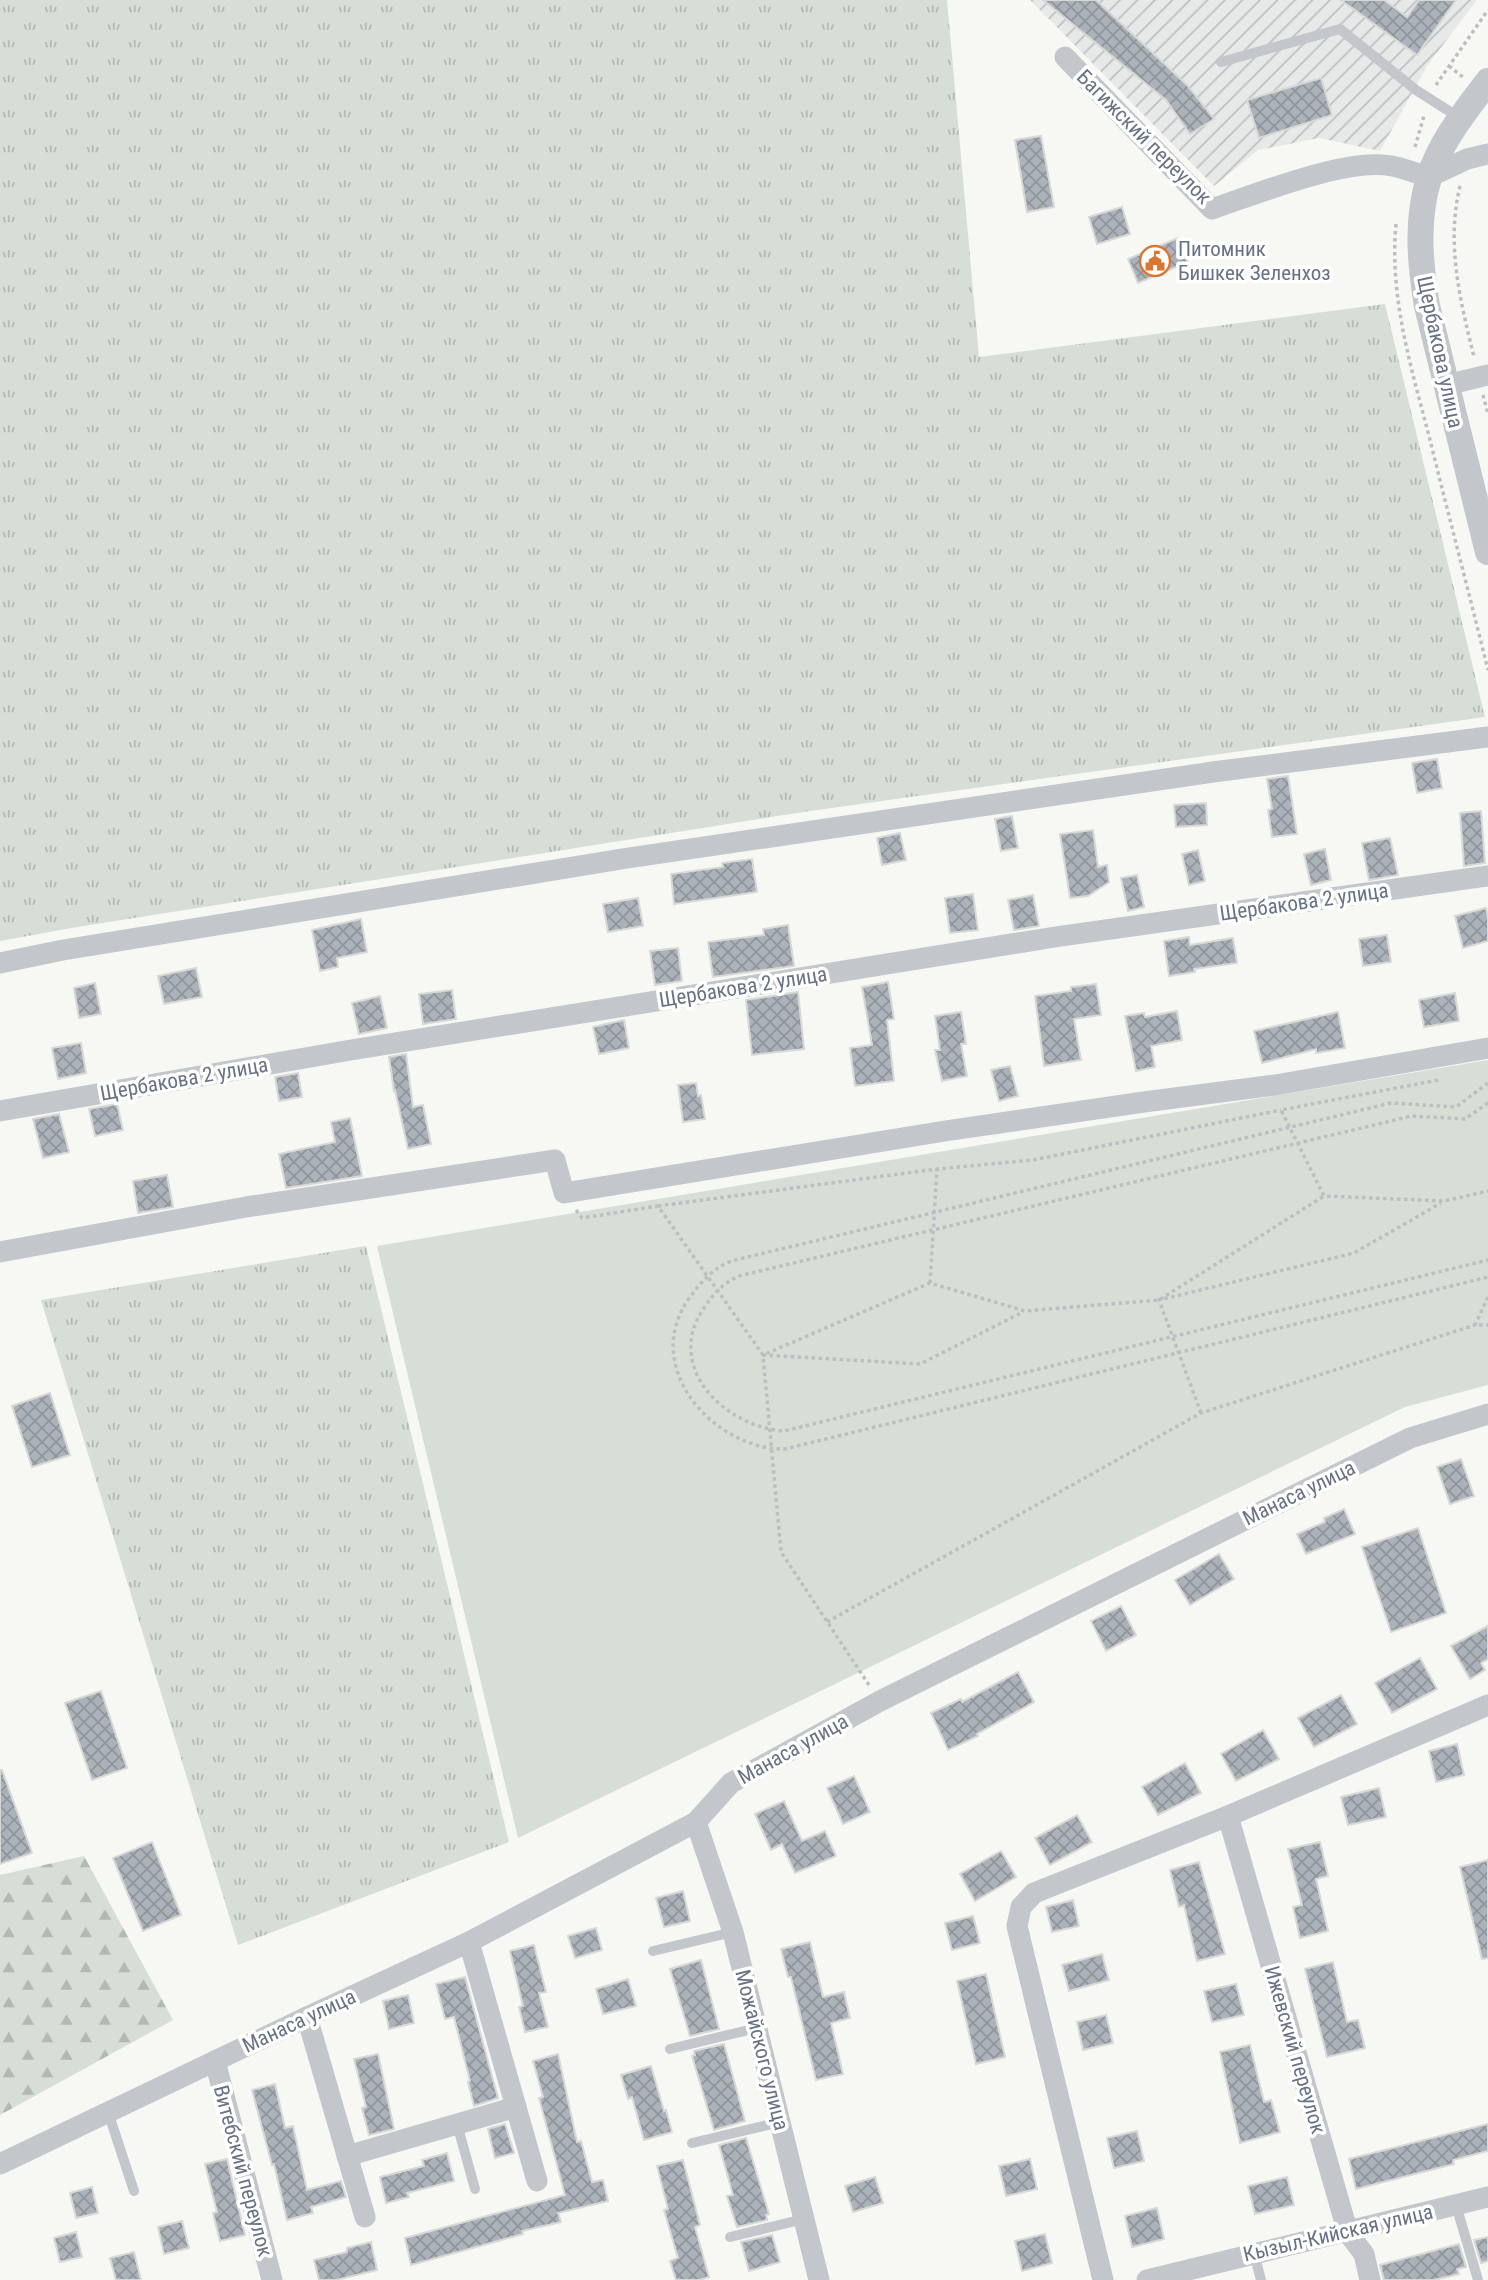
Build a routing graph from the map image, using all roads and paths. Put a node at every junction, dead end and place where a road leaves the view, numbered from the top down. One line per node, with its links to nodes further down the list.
1 (1488, 10): 5 (path)
2 (1065, 57): 10 (street, Багижский переулок)
3 (1221, 62): 7 (lane)
4 (1488, 81): 7 (street, Щербакова улица)
5 (1436, 85)
6 (1424, 116): 8 (path)
7 (1460, 118): 10 (street, Щербакова улица)
8 (1412, 156)
9 (1478, 157): 10 (street); 12 (path)
10 (1429, 177): 13 (street, Щербакова улица)
11 (1410, 361): 16 (path)
12 (1483, 376): 13 (street); 14 (path)
13 (1446, 385): 15 (street, Щербакова улица)
14 (1488, 414)
15 (1488, 552)
16 (1488, 670)
17 (1488, 737): 19 (street)
18 (1488, 876): 25 (street, Щербакова 2 улица)
19 (0, 963)
20 (1488, 1048): 30 (street)
21 (1449, 1077): 24 (path)
22 (1488, 1083): 26 (path)
23 (1488, 1103): 27 (path)
24 (1281, 1110): 26 (path); 28 (path)
25 (0, 1111)
26 (1290, 1127): 27 (path); 34 (path)
27 (1298, 1143): 31 (path); 35 (path)
28 (937, 1169): 33 (path); 34 (path)
29 (1488, 1191): 32 (path)
30 (564, 1193): 33 (path); 36 (street)
31 (1324, 1196): 32 (path); 43 (path)
32 (1444, 1202): 43 (path)
33 (658, 1206): 38 (path)
34 (934, 1212): 35 (path); 38 (path)
35 (933, 1230): 40 (path); 41 (path)
36 (0, 1252)
37 (1488, 1260): 47 (path)
38 (708, 1276): 41 (path); 53 (path)
39 (1488, 1276): 48 (path)
40 (930, 1283): 44 (path); 49 (path)
41 (718, 1290): 49 (path); 52 (path)
42 (1488, 1297): 45 (path)
43 (1159, 1300): 44 (path); 47 (path)
44 (1025, 1311): 49 (path)
45 (1475, 1325): 46 (path); 50 (path)
46 (1488, 1325)
47 (1173, 1337): 48 (path); 52 (path)
48 (1179, 1353): 50 (path); 53 (path)
49 (763, 1355): 52 (path)
50 (1201, 1413): 54 (path)
51 (1488, 1414): 55 (street, Манаса улица)
52 (770, 1430): 53 (path)
53 (772, 1448): 54 (path)
54 (828, 1622): 55 (path)
55 (880, 1701): 58 (street, Манаса улица)
56 (1488, 1705): 57 (street)
57 (1228, 1816): 80 (street, Ижевский переулок); 86 (street)
58 (696, 1822): 59 (street, Можайского улица); 60 (street, Манаса улица)
59 (733, 1932): 61 (lane); 63 (street, Можайского улица)
60 (469, 1942): 62 (street, Манаса улица); 66 (street)
61 (653, 1951)
62 (307, 2017): 65 (street, Манаса улица); 71 (street)
63 (757, 2028): 64 (lane); 68 (street, Можайского улица)
64 (670, 2049)
65 (215, 2061): 67 (street, Манаса улица); 84 (street, Витебский переулок)
66 (516, 2107): 69 (street); 73 (street)
67 (108, 2112): 72 (street, Манаса улица); 75 (lane)
68 (780, 2122): 70 (lane); 79 (street, Можайского улица)
69 (457, 2124): 71 (street); 74 (lane)
70 (692, 2143)
71 (347, 2156): 78 (street)
72 (0, 2164)
73 (537, 2180)
74 (475, 2189)
75 (134, 2191)
76 (1488, 2197): 77 (street, Кызыл-Кийская улица)
77 (1456, 2205): 80 (street, Кызыл-Кийская улица); 89 (lane)
78 (365, 2217)
79 (804, 2218): 81 (lane); 85 (street, Можайского улица)
80 (1348, 2232): 82 (street, Кызыл-Кийская улица); 88 (street, Ижевский переулок)
81 (730, 2237)
82 (1254, 2253): 83 (street, Кызыл-Кийская улица); 87 (lane)
83 (1154, 2279)
84 (272, 2280)
85 (819, 2280)
86 (1103, 2280)
87 (1261, 2280)
88 (1370, 2280)
89 (1478, 2280)

